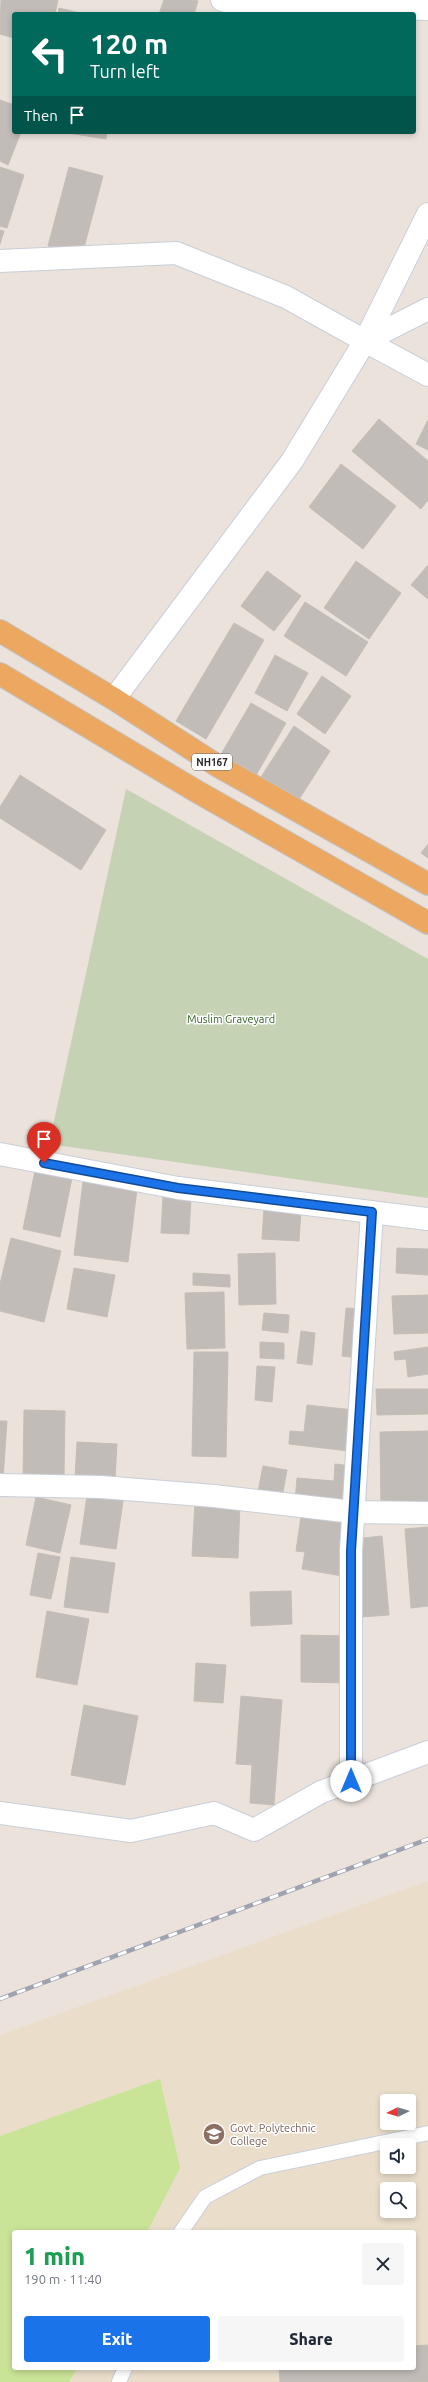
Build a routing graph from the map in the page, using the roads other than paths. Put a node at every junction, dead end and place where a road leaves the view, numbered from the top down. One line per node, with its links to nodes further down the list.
1 (222, 0): 2 (street)
2 (428, 9)
3 (428, 214): 6 (street)
4 (0, 261): 6 (street)
5 (428, 309): 6 (street)
6 (365, 341): 7 (street); 10 (street)
7 (428, 375)
8 (0, 631): 10 (highway, NH167)
9 (0, 674): 12 (highway, NH167)
10 (114, 699): 11 (highway, NH167)
11 (428, 884)
12 (428, 923)
13 (0, 1154): 14 (street)
14 (372, 1212): 15 (street); 17 (street)
15 (428, 1219)
16 (0, 1485): 17 (street)
17 (353, 1512): 18 (street); 20 (street)
18 (428, 1513)
19 (428, 1752): 20 (street)
20 (351, 1781): 21 (street)
21 (0, 1813)
22 (428, 2133): 23 (lane)
23 (182, 2230)
24 (123, 2370): 25 (lane)
25 (119, 2382)

